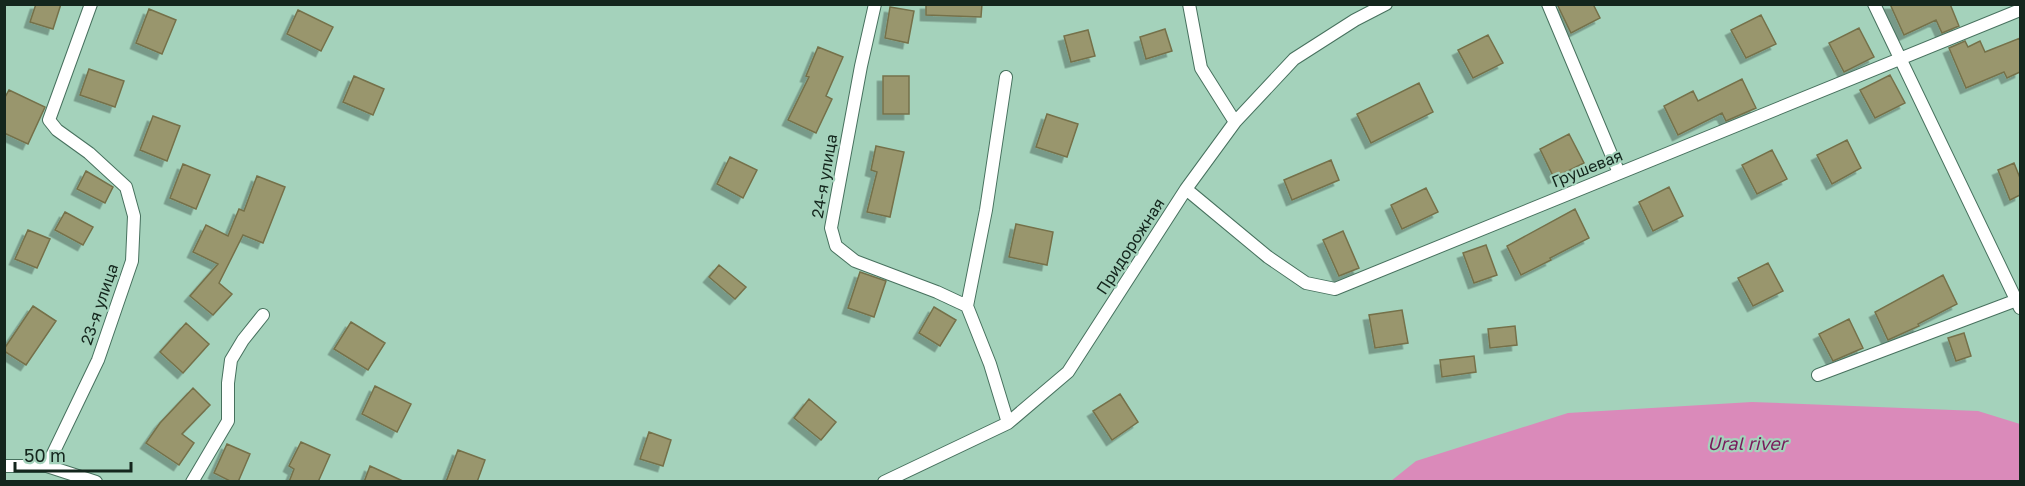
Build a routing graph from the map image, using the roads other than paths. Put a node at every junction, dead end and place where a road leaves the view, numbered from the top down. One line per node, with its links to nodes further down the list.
1 (91, 4): 19 (street, 23-я улица)
2 (875, 4): 14 (street, 24-я улица)
3 (1189, 4): 10 (street)
4 (1386, 4): 10 (street, Придорожная)
5 (1548, 4): 11 (street)
6 (1874, 4): 8 (street)
7 (2020, 10): 8 (street, Грушевая)
8 (1899, 59): 11 (street, Грушевая); 13 (street)
9 (1006, 78): 14 (street)
10 (1235, 122): 12 (street, Придорожная)
11 (1619, 173): 12 (street, Грушевая)
12 (1186, 189): 17 (street, Придорожная)
13 (2019, 304): 16 (street)
14 (967, 306): 17 (street)
15 (263, 315): 21 (street)
16 (1818, 375)
17 (1008, 423): 22 (street, Придорожная)
18 (4, 466): 19 (street)
19 (47, 466): 20 (street)
20 (96, 482)
21 (192, 482)
22 (884, 482)

